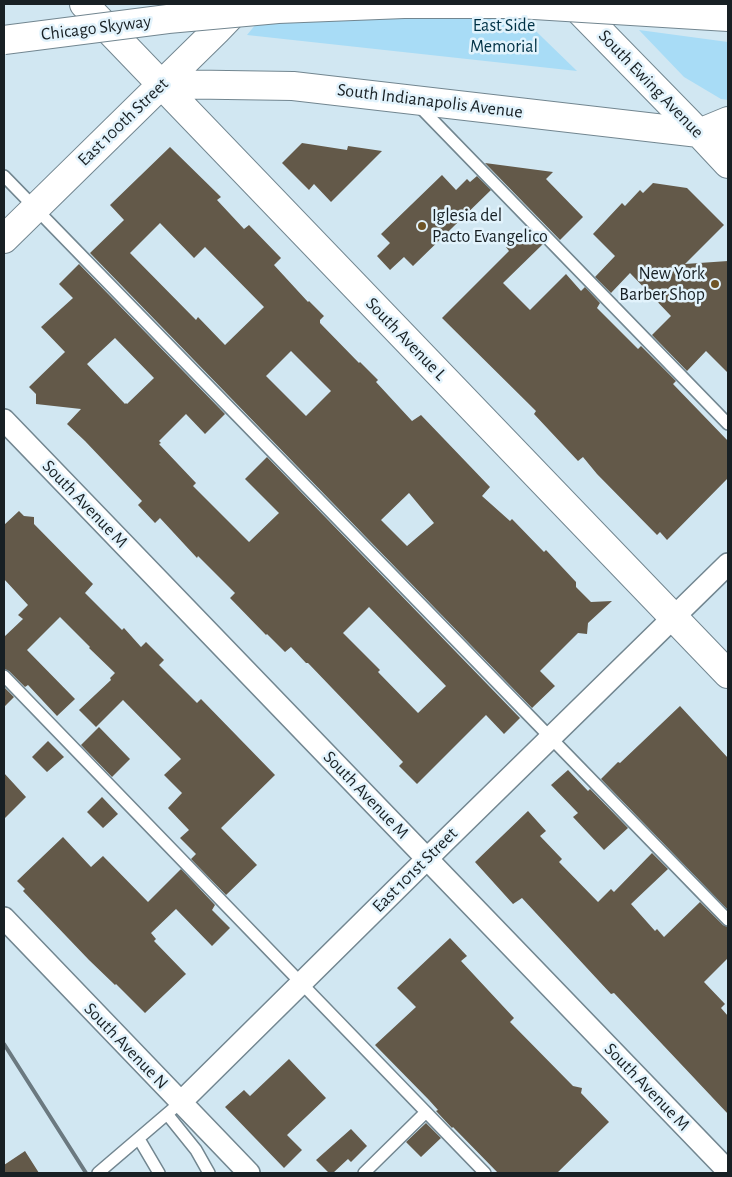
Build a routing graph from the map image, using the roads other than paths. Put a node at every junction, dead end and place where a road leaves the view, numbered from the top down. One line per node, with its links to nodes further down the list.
1 (84, 4): 6 (main road, South Avenue L)
2 (242, 4): 6 (main road, East 100th Street)
3 (573, 4): 9 (main road, South Ewing Avenue)
4 (728, 17): 5 (main road, Chicago Skyway, bridge)
5 (4, 40)
6 (161, 84): 7 (main road, South Indianapolis Avenue); 13 (main road, East 100th Street); 18 (main road, South Avenue L)
7 (411, 98): 9 (main road, South Indianapolis Avenue); 16 (lane)
8 (728, 121): 9 (main road, South Indianapolis Avenue)
9 (699, 132): 10 (main road, South Indianapolis Avenue); 11 (main road, South Ewing Avenue)
10 (728, 147)
11 (728, 164)
12 (4, 176): 13 (lane)
13 (35, 208): 14 (main road, East 100th Street); 21 (lane)
14 (4, 239)
15 (4, 420): 22 (street, South Avenue M)
16 (728, 424)
17 (728, 564): 18 (street, East 101st Street)
18 (673, 618): 19 (main road, South Avenue L); 21 (street, East 101st Street)
19 (728, 674)
20 (4, 676): 25 (lane)
21 (551, 736): 22 (street, East 101st Street); 24 (lane)
22 (427, 858): 25 (street, East 101st Street); 29 (street, South Avenue M)
23 (4, 918): 26 (street, South Avenue N)
24 (728, 920)
25 (301, 983): 26 (street, East 101st Street); 27 (lane)
26 (174, 1108): 28 (lane, East 101st Street); 32 (lane); 33 (street, South Avenue N)
27 (426, 1112): 34 (lane); 35 (lane)
28 (139, 1139): 30 (lane, East 101st Street); 31 (lane)
29 (728, 1171)
30 (98, 1173)
31 (159, 1173)
32 (209, 1173)
33 (249, 1173)
34 (364, 1173)
35 (485, 1173)

